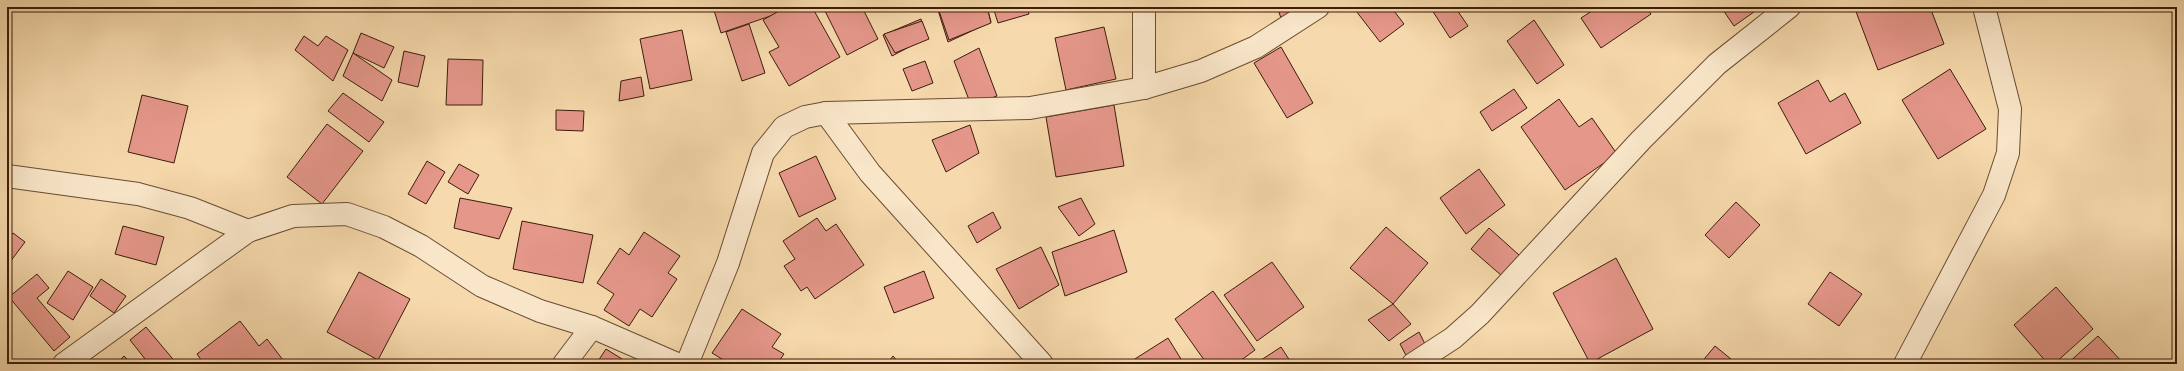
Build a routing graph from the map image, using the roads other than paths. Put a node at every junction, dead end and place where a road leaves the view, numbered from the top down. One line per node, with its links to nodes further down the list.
1 (1144, 7): 5 (street)
2 (1318, 7): 5 (street)
3 (1789, 7): 15 (street)
4 (1984, 7): 16 (street)
5 (1144, 88): 6 (street)
6 (826, 114): 13 (street); 14 (street)
7 (7, 176): 8 (street)
8 (248, 231): 9 (street); 10 (street)
9 (592, 327): 11 (street); 12 (street)
10 (64, 364)
11 (564, 364)
12 (677, 364)
13 (687, 364)
14 (1042, 364)
15 (1413, 364)
16 (1905, 364)

